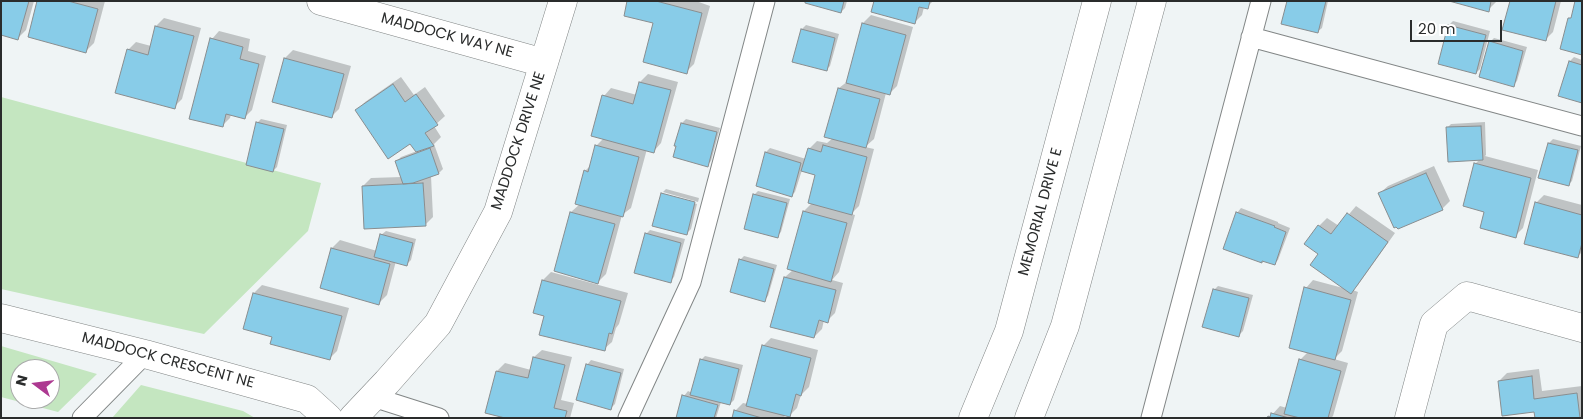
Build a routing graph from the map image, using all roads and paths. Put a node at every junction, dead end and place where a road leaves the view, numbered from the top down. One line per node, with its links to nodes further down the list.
1 (321, 1): 8 (street, MADDOCK WAY NE)
2 (562, 1): 8 (street, MADDOCK DRIVE NE)
3 (766, 1): 18 (lane)
4 (1097, 1): 19 (street, MEMORIAL DRIVE E)
5 (1152, 1): 20 (street)
6 (1261, 1): 7 (lane)
7 (1252, 37): 9 (lane); 21 (lane)
8 (544, 63): 13 (street, MADDOCK DRIVE NE)
9 (1582, 126)
10 (1, 318): 12 (street, MADDOCK CRESCENT NE)
11 (1582, 328): 22 (street)
12 (146, 354): 14 (lane); 15 (street, MADDOCK CRESCENT NE)
13 (373, 397): 16 (street, MADDOCK DRIVE NE); 17 (lane)
14 (82, 418)
15 (328, 418)
16 (354, 418)
17 (439, 418)
18 (628, 418)
19 (972, 418)
20 (1029, 418)
21 (1151, 418)
22 (1409, 418)

